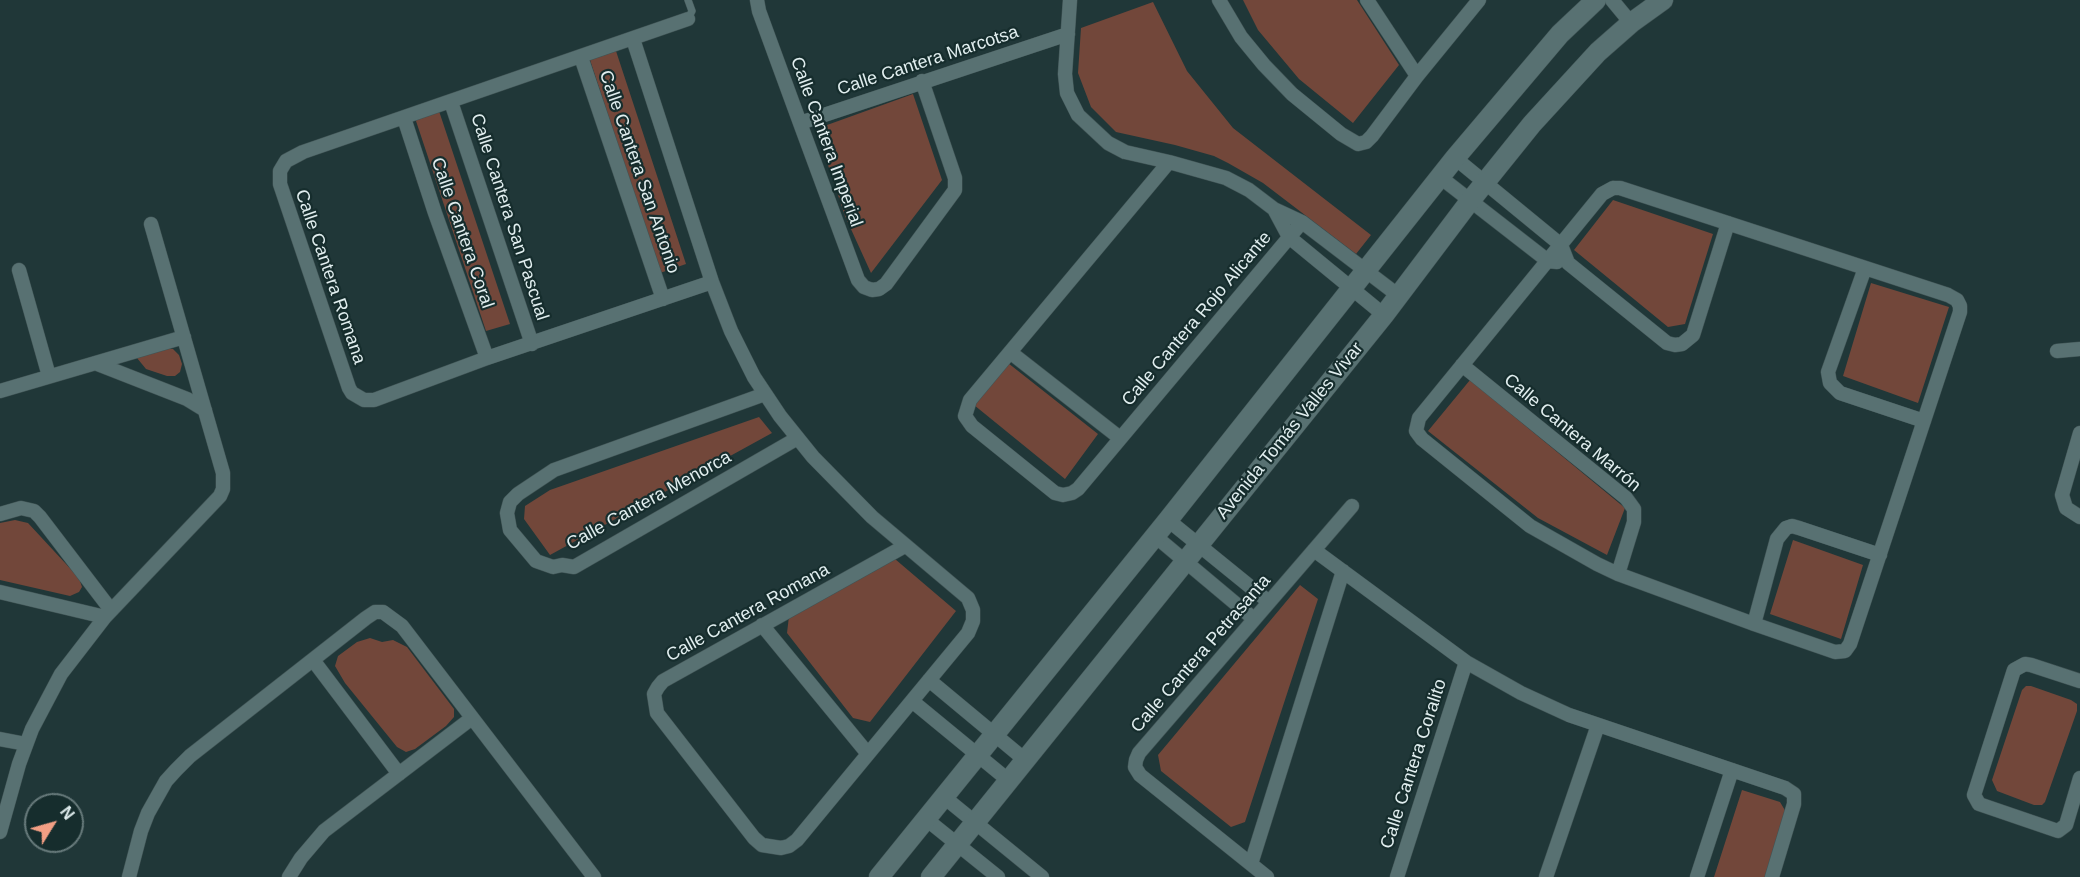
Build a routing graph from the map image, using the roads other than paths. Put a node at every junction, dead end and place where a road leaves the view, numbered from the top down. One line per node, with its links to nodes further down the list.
1 (688, 0): 10 (lane)
2 (757, 0): 19 (street, Calle Cantera Imperial)
3 (1070, 0): 12 (street)
4 (1219, 0): 15 (street)
5 (1367, 0): 15 (street)
6 (1479, 0): 15 (street)
7 (1596, 0): 20 (main road)
8 (1612, 0): 11 (street)
9 (1652, 3): 11 (main road, Avenida Tomás Valles Vivar)
10 (688, 19): 13 (street, Calle Cantera Romana)
11 (1631, 23): 23 (main road, Avenida Tomás Valles Vivar)
12 (1068, 34): 16 (street, Calle Cantera Marcotsa); 21 (street)
13 (633, 39): 14 (street, Calle Cantera Romana); 40 (street, Calle Cantera Romana)
14 (581, 57): 17 (street, Calle Cantera Romana); 43 (street, Calle Cantera San Antonio)
15 (1417, 76)
16 (922, 81): 19 (street, Calle Cantera Marcotsa); 19 (street, Calle Cantera Imperial)
17 (451, 102): 18 (street, Calle Cantera Romana); 46 (street, Calle Cantera San Pascual)
18 (404, 118): 50 (street, Calle Cantera Coral); 50 (street, Calle Cantera Romana)
19 (800, 123)
20 (1455, 158): 22 (main road); 23 (street)
21 (1169, 162): 26 (street); 49 (street, Calle Cantera Rojo Alicante)
22 (1440, 177): 24 (street); 39 (main road)
23 (1484, 182): 24 (main road, Avenida Tomás Valles Vivar); 25 (street)
24 (1470, 201): 30 (street); 42 (main road, Avenida Tomás Valles Vivar)
25 (1515, 207): 30 (street); 32 (street)
26 (1274, 209): 27 (street); 31 (street)
27 (1302, 222): 31 (street, Calle Cantera Rojo Alicante); 33 (street)
28 (152, 224): 45 (street)
29 (1728, 224): 32 (street); 35 (street); 36 (street)
30 (1501, 225): 34 (street)
31 (1289, 237): 37 (street); 59 (street, Calle Cantera Rojo Alicante)
32 (1562, 245): 34 (street); 35 (street)
33 (1342, 252): 37 (street); 39 (street)
34 (1548, 261): 35 (street); 52 (street)
35 (1568, 263)
36 (1865, 268): 57 (street); 57 (street)
37 (1328, 269): 41 (street)
38 (19, 270): 53 (street)
39 (1367, 271): 41 (main road); 42 (street)
40 (712, 282): 43 (street, Calle Cantera Romana); 55 (street, Calle Cantera Romana)
41 (1352, 289): 44 (street); 64 (main road)
42 (1399, 296): 44 (main road, Avenida Tomás Valles Vivar)
43 (663, 299): 46 (street, Calle Cantera Romana)
44 (1384, 315): 66 (main road, Avenida Tomás Valles Vivar)
45 (184, 337): 51 (street); 56 (street)
46 (532, 344): 50 (street, Calle Cantera Romana)
47 (2080, 349): 48 (street)
48 (2057, 351)
49 (1010, 352): 59 (street); 59 (street, Calle Cantera Rojo Alicante)
50 (487, 358)
51 (95, 363): 53 (street); 56 (street)
52 (1462, 365): 73 (street, Calle Cantera Marrón); 73 (street)
53 (49, 376): 54 (street)
54 (0, 391)
55 (765, 394): 60 (street, Calle Cantera Romana); 60 (street, Calle Cantera Menorca)
56 (205, 410): 77 (street)
57 (1924, 420): 69 (street)
58 (2080, 433): 63 (street)
59 (1120, 438)
60 (796, 439): 67 (street, Calle Cantera Romana)
61 (1352, 506): 68 (street, Calle Cantera Petrasanta)
62 (0, 513): 77 (street)
63 (2080, 517)
64 (1168, 520): 65 (main road); 66 (street)
65 (1155, 536): 70 (street); 89 (main road)
66 (1198, 544): 70 (main road, Avenida Tomás Valles Vivar); 71 (street)
67 (905, 546): 80 (street, Calle Cantera Romana); 83 (street, Calle Cantera Romana)
68 (1314, 550): 72 (street); 76 (street, Calle Cantera Petrasanta)
69 (1880, 555): 79 (street); 79 (street)
70 (1185, 561): 74 (street); 95 (main road, Avenida Tomás Valles Vivar)
71 (1222, 564): 74 (street); 76 (street)
72 (1343, 570): 82 (street); 106 (street)
73 (1617, 574): 79 (street)
74 (1208, 580): 78 (street)
75 (0, 592): 77 (street)
76 (1269, 602): 78 (street, Calle Cantera Petrasanta)
77 (108, 614): 92 (street)
78 (1254, 619): 106 (street, Calle Cantera Petrasanta)
79 (1754, 624)
80 (762, 625): 93 (street); 93 (street, Calle Cantera Romana)
81 (313, 660): 87 (street); 97 (street); 107 (street)
82 (1466, 662): 88 (street); 115 (street, Calle Cantera Coralito)
83 (928, 680): 85 (street, Calle Cantera Romana); 86 (street)
84 (2080, 681): 98 (street)
85 (912, 701): 90 (street); 93 (street, Calle Cantera Romana)
86 (971, 716): 89 (street); 90 (street)
87 (472, 718): 97 (street); 109 (street)
88 (1598, 725): 96 (street); 116 (street)
89 (994, 735): 94 (main road); 95 (street)
90 (955, 736): 94 (street)
91 (0, 739): 92 (street)
92 (26, 744): 101 (street)
93 (868, 754)
94 (978, 755): 99 (street); 100 (main road)
95 (1024, 759): 99 (main road, Avenida Tomás Valles Vivar)
96 (1732, 770): 117 (street); 118 (street)
97 (399, 774): 108 (street)
98 (2080, 778)
99 (1008, 780): 103 (main road, Avenida Tomás Valles Vivar)
100 (944, 797): 102 (main road); 103 (street)
101 (2, 814): 104 (street)
102 (926, 819): 105 (street); 110 (main road)
103 (975, 822): 105 (main road, Avenida Tomás Valles Vivar); 113 (street)
104 (0, 832)
105 (957, 844): 111 (main road, Avenida Tomás Valles Vivar); 112 (street)
106 (1251, 864): 114 (street, Calle Cantera Petrasanta)
107 (129, 877)
108 (289, 877)
109 (594, 877)
110 (879, 877)
111 (931, 877)
112 (998, 877)
113 (1042, 877)
114 (1267, 877)
115 (1397, 877)
116 (1546, 877)
117 (1697, 877)
118 (1772, 877)

